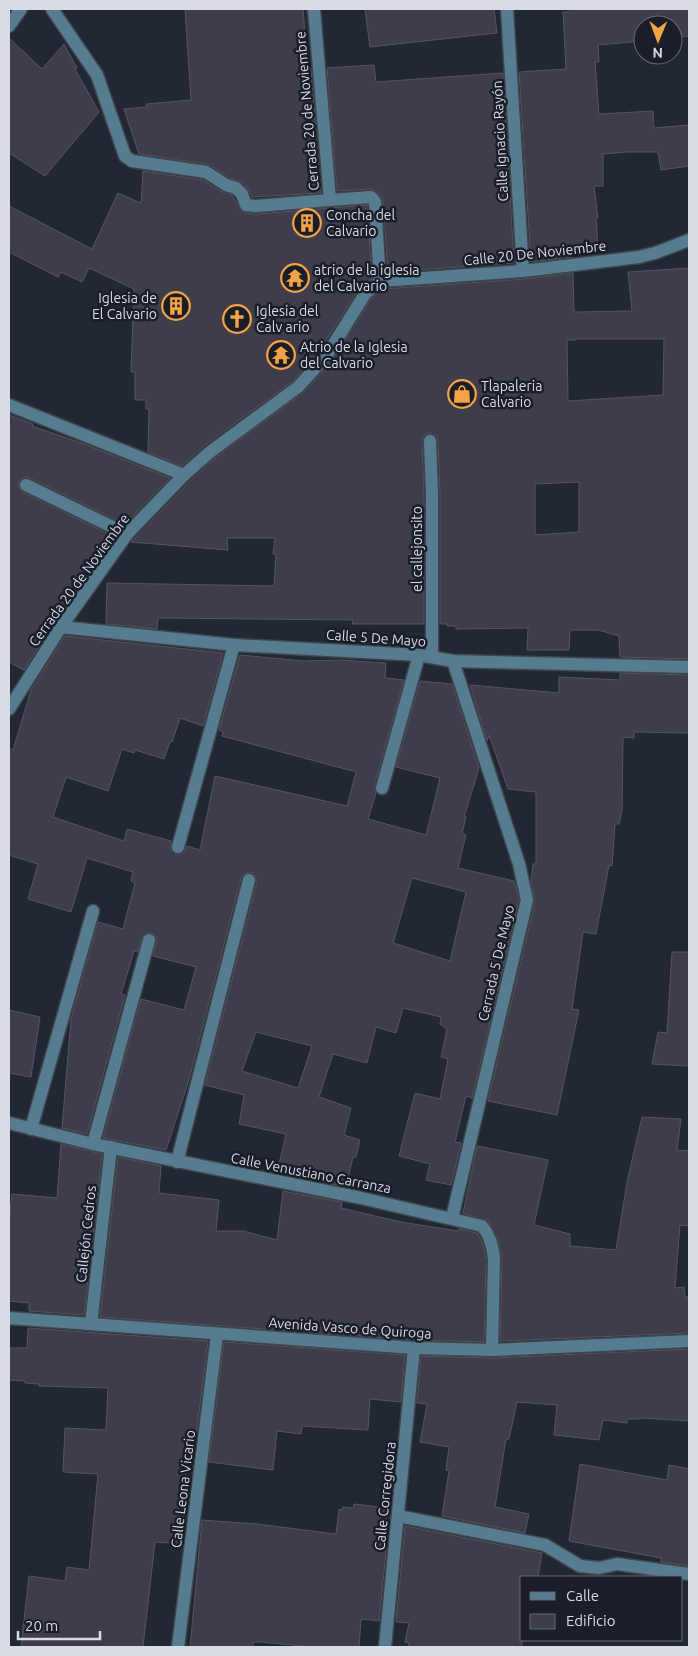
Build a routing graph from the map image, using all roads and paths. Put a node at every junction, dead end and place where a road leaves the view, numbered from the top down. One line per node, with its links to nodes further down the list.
1 (21, 9): 5 (street)
2 (52, 9): 6 (street)
3 (314, 9): 6 (street, Cerrada 20 de Noviembre)
4 (507, 9): 8 (street, Calle Ignacio Rayón)
5 (9, 26)
6 (330, 200): 9 (street, Cerrada 20 de Noviembre)
7 (689, 240): 8 (street, Calle 20 De Noviembre)
8 (523, 271): 9 (street, Calle 20 De Noviembre)
9 (380, 281): 12 (street, Cerrada 20 de Noviembre)
10 (9, 406): 12 (street)
11 (430, 441): 17 (street, el callejonsito)
12 (184, 474): 14 (street, Cerrada 20 de Noviembre)
13 (26, 486): 14 (street)
14 (127, 534): 15 (street, Cerrada 20 de Noviembre)
15 (61, 627): 16 (street, Calle 5 De Mayo); 20 (street, Cerrada 20 de Noviembre)
16 (234, 645): 17 (street, Calle 5 De Mayo); 22 (street)
17 (426, 656): 18 (street, Calle 5 De Mayo); 21 (street, el callejonsito)
18 (453, 661): 19 (street, Calle 5 De Mayo); 31 (street, Cerrada 5 De Mayo)
19 (689, 667)
20 (9, 709)
21 (382, 788)
22 (178, 847)
23 (249, 880): 30 (street)
24 (93, 910): 27 (street)
25 (149, 940): 28 (street)
26 (9, 1123): 27 (street, Calle Venustiano Carranza)
27 (31, 1129): 28 (street, Calle Venustiano Carranza)
28 (93, 1144): 29 (street, Calle Venustiano Carranza)
29 (111, 1147): 30 (street, Calle Venustiano Carranza); 33 (street, Callejón Cedros)
30 (177, 1162): 31 (street, Calle Venustiano Carranza)
31 (452, 1218): 37 (street, Calle Venustiano Carranza)
32 (9, 1318): 33 (street, Avenida Vasco de Quiroga)
33 (91, 1324): 34 (street, Avenida Vasco de Quiroga)
34 (217, 1335): 36 (street, Avenida Vasco de Quiroga); 40 (street, Calle Leona Vicario)
35 (689, 1341): 37 (street, Avenida Vasco de Quiroga)
36 (414, 1348): 37 (street, Avenida Vasco de Quiroga); 38 (street, Calle Corregidora)
37 (492, 1350)
38 (398, 1516): 39 (street); 41 (street, Calle Corregidora)
39 (689, 1574)
40 (178, 1647)
41 (385, 1647)

